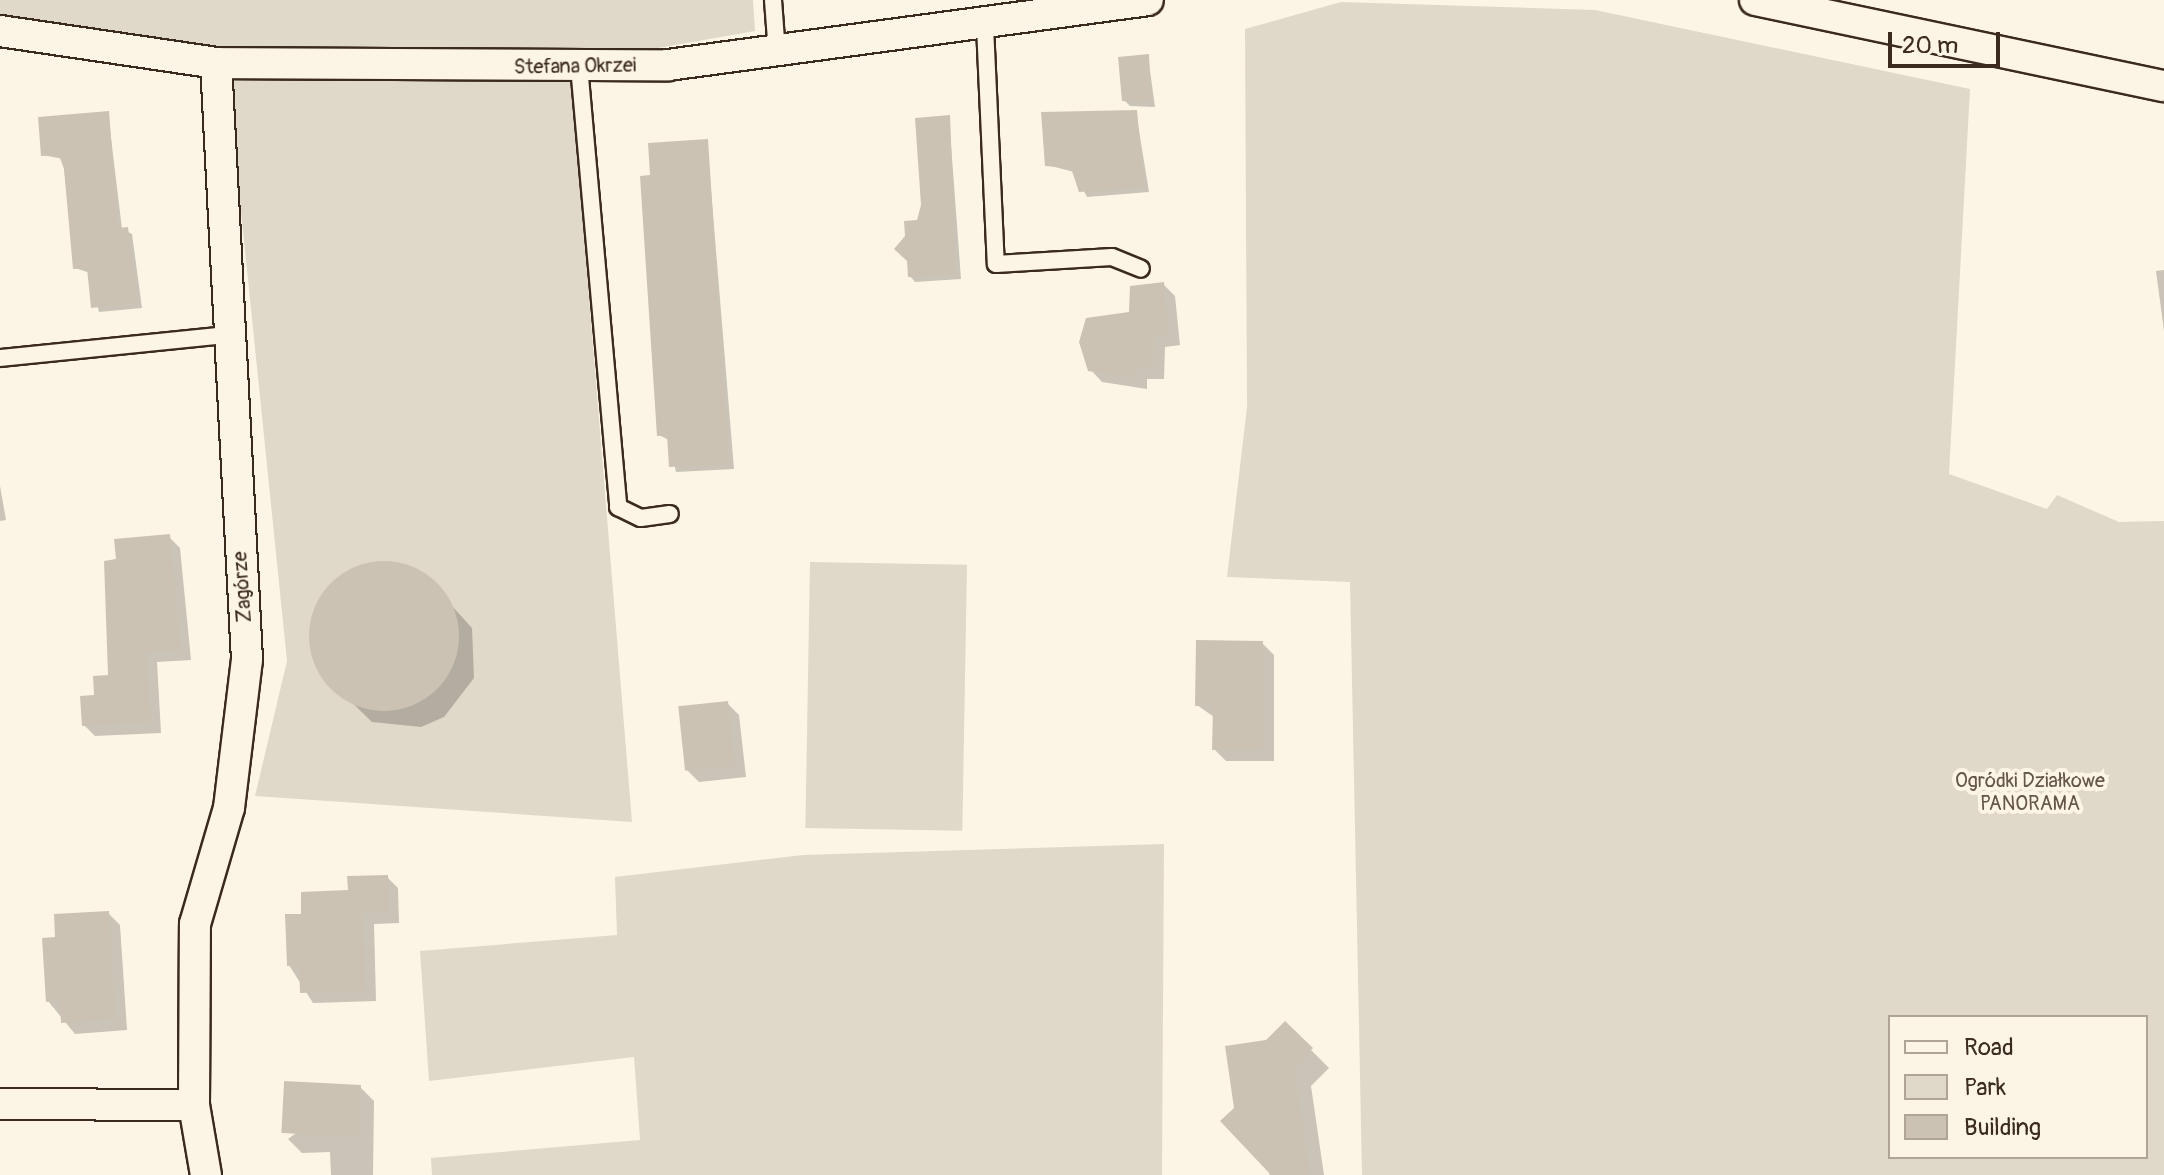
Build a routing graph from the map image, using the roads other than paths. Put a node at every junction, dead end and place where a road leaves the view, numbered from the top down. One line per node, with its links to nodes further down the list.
1 (773, 0): 7 (lane)
2 (1146, 0): 5 (street, Stefana Okrzei)
3 (1755, 0): 4 (street)
4 (1794, 3): 10 (street)
5 (985, 26): 7 (street, Stefana Okrzei); 11 (lane)
6 (0, 31): 8 (street, Stefana Okrzei)
7 (777, 53): 9 (street, Stefana Okrzei)
8 (216, 63): 9 (street, Stefana Okrzei); 12 (street, Zagórze)
9 (579, 66): 14 (lane)
10 (2164, 86)
11 (1141, 269)
12 (225, 335): 13 (lane); 16 (street, Zagórze)
13 (0, 358)
14 (670, 514)
15 (0, 1104): 16 (street)
16 (194, 1105): 17 (street, Zagórze)
17 (206, 1175)

